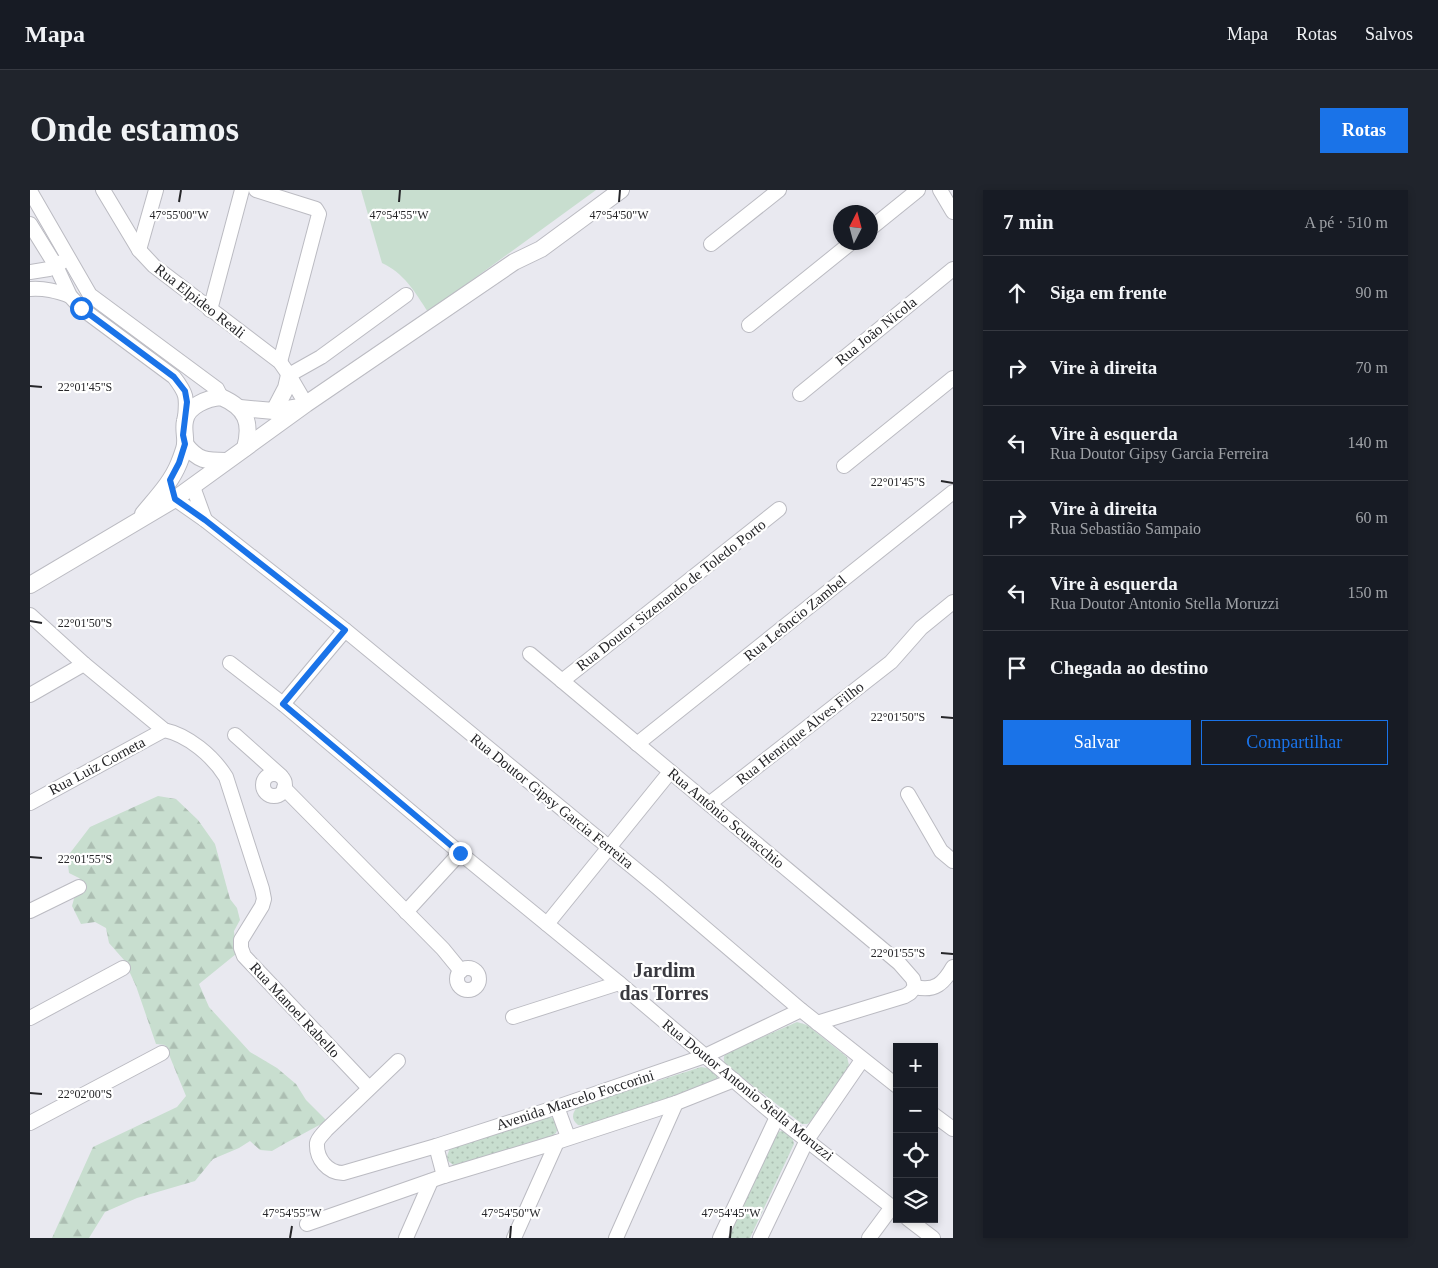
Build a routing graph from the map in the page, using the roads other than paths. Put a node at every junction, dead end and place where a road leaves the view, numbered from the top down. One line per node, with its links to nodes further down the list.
1 (103, 190): 16 (street, Rua Elpideo Reali)
2 (156, 190): 16 (street)
3 (242, 190): 26 (street)
4 (256, 190): 28 (street)
5 (606, 190): 19 (main road)
6 (621, 190): 19 (main road)
7 (779, 190): 15 (street)
8 (918, 190): 13 (street)
9 (940, 190): 11 (street)
10 (30, 191): 12 (street)
11 (953, 212)
12 (37, 217): 18 (street)
13 (878, 222)
14 (30, 224): 20 (street)
15 (711, 244)
16 (139, 250): 26 (street, Rua Elpideo Reali)
17 (842, 250): 27 (street)
18 (66, 256): 20 (street); 31 (street)
19 (514, 262): 32 (main road)
20 (56, 266): 22 (street); 25 (street)
21 (953, 269): 30 (street, Rua João Nicola)
22 (30, 272)
23 (30, 289): 25 (street)
24 (406, 294): 28 (street)
25 (70, 296): 35 (street)
26 (210, 310): 28 (street, Rua Elpideo Reali)
27 (749, 325)
28 (285, 368): 32 (street, Rua Elpideo Reali); 34 (main road)
29 (953, 378): 39 (street)
30 (800, 394)
31 (221, 397): 33 (main road); 35 (main road)
32 (304, 406): 34 (main road); 37 (main road)
33 (240, 408): 34 (main road); 37 (main road)
34 (274, 411)
35 (185, 418): 36 (main road)
36 (185, 444): 38 (main road); 40 (main road)
37 (244, 448): 38 (main road)
38 (226, 461): 41 (main road)
39 (844, 466)
40 (170, 480): 43 (main road); 46 (main road)
41 (193, 487): 43 (main road); 45 (street)
42 (953, 492): 59 (street, Rua Leôncio Zambel)
43 (175, 499): 45 (street, Rua Doutor Gipsy Garcia Ferreira); 46 (main road)
44 (779, 509): 54 (street, Rua Doutor Sizenando de Toledo Porto)
45 (205, 520): 50 (street, Rua Doutor Gipsy Garcia Ferreira)
46 (137, 522): 47 (main road)
47 (30, 585)
48 (953, 602): 65 (street, Rua Henrique Alves Filho)
49 (30, 615): 53 (street)
50 (345, 630): 56 (street); 66 (street, Rua Doutor Gipsy Garcia Ferreira)
51 (530, 654): 54 (street, Rua Antônio Scuracchio)
52 (230, 663): 56 (street, Rua Doutor Antonio Stella Moruzzi)
53 (84, 664): 55 (street); 57 (street)
54 (562, 681): 59 (street, Rua Antônio Scuracchio)
55 (30, 695)
56 (283, 704): 67 (street, Rua Doutor Antonio Stella Moruzzi)
57 (164, 730): 64 (street, Rua Luiz Corneta); 88 (street, Rua Manoel Rabello)
58 (235, 735): 60 (street)
59 (637, 744): 61 (street, Rua Antônio Scuracchio)
60 (257, 755): 62 (street); 62 (street)
61 (670, 772): 65 (street, Rua Antônio Scuracchio); 66 (street)
62 (283, 782): 70 (street)
63 (908, 794): 68 (street)
64 (30, 803)
65 (709, 804): 77 (street, Rua Antônio Scuracchio)
66 (610, 849): 72 (street); 78 (street, Rua Doutor Gipsy Garcia Ferreira)
67 (457, 850): 70 (street); 72 (street, Rua Doutor Antonio Stella Moruzzi)
68 (953, 861)
69 (79, 887): 71 (street)
70 (403, 909): 75 (street)
71 (30, 911)
72 (547, 924): 76 (street, Rua Doutor Antonio Stella Moruzzi)
73 (953, 967): 77 (street)
74 (123, 968): 80 (street)
75 (461, 971)
76 (619, 983): 79 (street); 83 (street, Rua Doutor Antonio Stella Moruzzi)
77 (915, 987): 81 (street)
78 (802, 1010): 81 (street, Rua Doutor Gipsy Garcia Ferreira); 83 (street, Avenida Marcelo Foccorini)
79 (512, 1017)
80 (30, 1018)
81 (817, 1023): 84 (street, Rua Doutor Gipsy Garcia Ferreira)
82 (162, 1053): 93 (street)
83 (705, 1056): 86 (street, Rua Doutor Antonio Stella Moruzzi); 90 (street, Avenida Marcelo Foccorini)
84 (862, 1060): 87 (street, Rua Doutor Gipsy Garcia Ferreira); 96 (street)
85 (398, 1061): 88 (street)
86 (734, 1080): 89 (street); 91 (street, Rua Doutor Antonio Stella Moruzzi)
87 (893, 1083)
88 (369, 1088): 97 (street, Avenida Marcelo Foccorini)
89 (676, 1103): 95 (street); 106 (street)
90 (557, 1107): 95 (street); 97 (street, Avenida Marcelo Foccorini)
91 (777, 1117): 96 (street, Rua Doutor Antonio Stella Moruzzi); 107 (street)
92 (938, 1117): 94 (street)
93 (30, 1123)
94 (953, 1129)
95 (563, 1140): 98 (street); 105 (street)
96 (807, 1140): 100 (street, Rua Doutor Antonio Stella Moruzzi); 108 (street)
97 (436, 1146): 98 (street)
98 (444, 1176): 99 (street)
99 (431, 1181): 103 (street); 104 (street)
100 (893, 1208)
101 (893, 1210): 109 (street)
102 (913, 1223): 110 (street)
103 (306, 1224)
104 (406, 1238)
105 (514, 1238)
106 (616, 1238)
107 (720, 1238)
108 (760, 1238)
109 (869, 1238)
110 (933, 1238)

